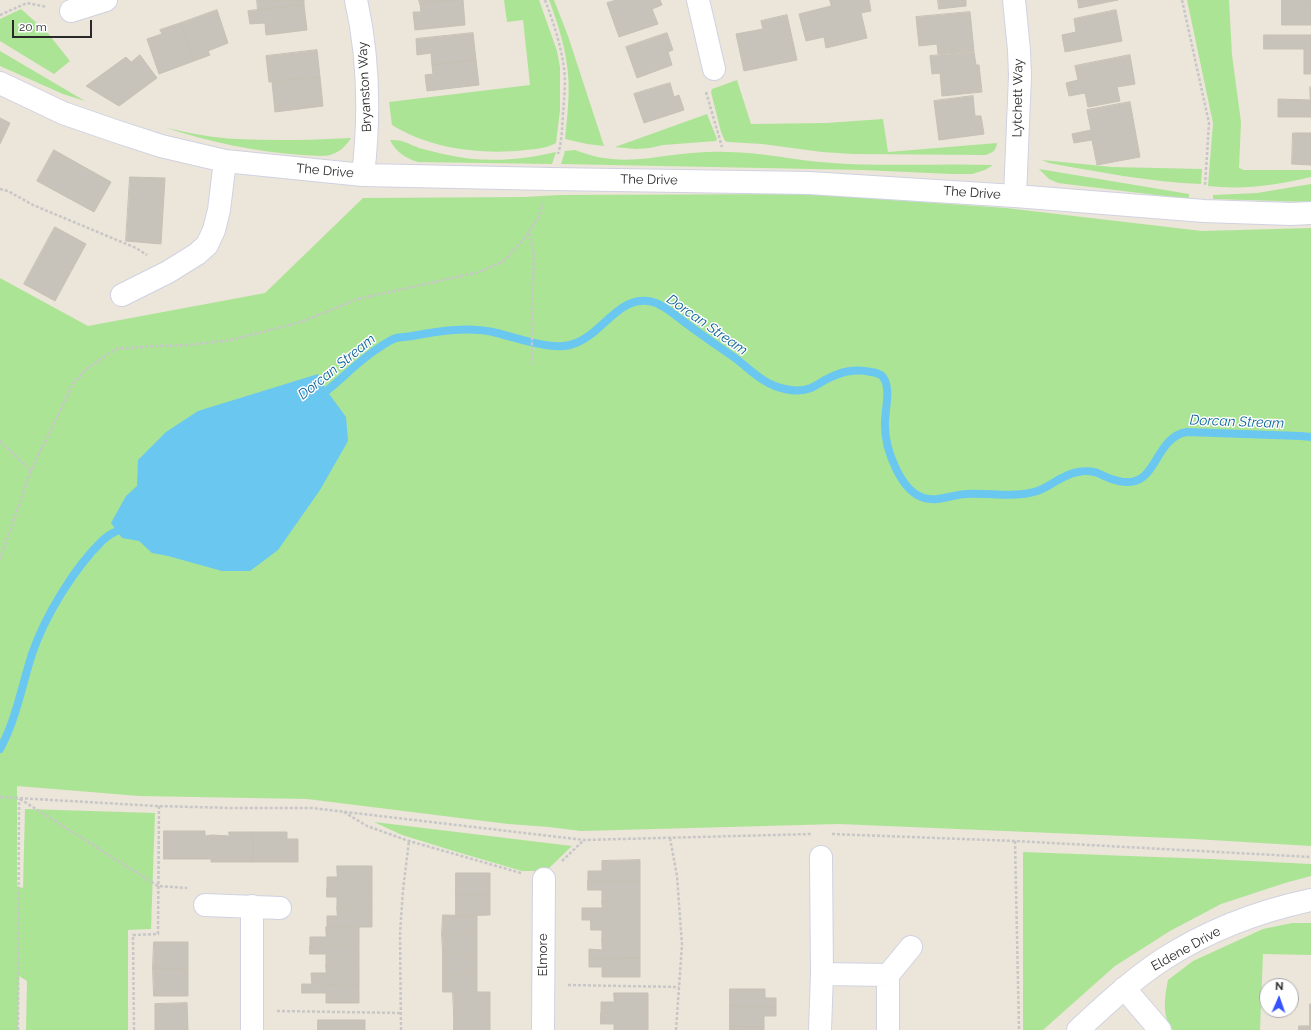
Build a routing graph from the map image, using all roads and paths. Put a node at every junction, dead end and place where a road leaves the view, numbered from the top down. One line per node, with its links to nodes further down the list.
1 (106, 0): 7 (street)
2 (356, 0): 13 (street, Bryanston Way)
3 (545, 0): 14 (path)
4 (698, 0): 9 (street)
5 (1014, 0): 16 (street, Lytchett Way)
6 (1182, 0): 17 (path)
7 (70, 12): 8 (path)
8 (0, 15)
9 (714, 69): 11 (path)
10 (0, 83): 12 (street, The Drive)
11 (722, 147)
12 (225, 161): 13 (street, The Drive); 20 (street)
13 (363, 175): 14 (street, The Drive)
14 (550, 179): 16 (street, The Drive); 19 (path)
15 (0, 189): 20 (path)
16 (1015, 196): 17 (street, The Drive)
17 (1204, 212): 18 (street, The Drive)
18 (1311, 213)
19 (529, 232): 22 (path); 24 (path)
20 (172, 270): 21 (street)
21 (122, 296)
22 (532, 364)
23 (0, 441): 24 (path)
24 (31, 471): 25 (path)
25 (0, 559)
26 (1, 797): 27 (path)
27 (20, 798): 28 (path); 39 (path); 53 (path)
28 (159, 806): 29 (path); 39 (path)
29 (343, 811): 33 (path); 34 (path)
30 (814, 834): 32 (path)
31 (829, 834): 35 (path)
32 (670, 838): 33 (path); 48 (path)
33 (584, 840): 38 (path)
34 (409, 841): 38 (path); 50 (path)
35 (1015, 841): 37 (path); 59 (path)
36 (821, 857): 45 (street)
37 (1311, 857)
38 (544, 879): 47 (street, Elmore)
39 (158, 886): 41 (path); 54 (path)
40 (1311, 900): 49 (street, Eldene Drive)
41 (205, 904): 42 (street)
42 (252, 906): 43 (street); 51 (street)
43 (280, 908)
44 (911, 947): 46 (street)
45 (822, 974): 46 (street); 58 (street)
46 (888, 975): 52 (street)
47 (543, 985): 48 (path); 56 (street, Elmore)
48 (679, 987): 57 (path)
49 (1124, 988): 60 (street, Eldene Drive); 61 (street)
50 (401, 1013): 51 (path); 55 (path)
51 (252, 1020)
52 (888, 1029)
53 (18, 1030)
54 (134, 1030)
55 (401, 1030)
56 (543, 1030)
57 (676, 1030)
58 (820, 1030)
59 (1019, 1030)
60 (1078, 1030)
61 (1160, 1030)

